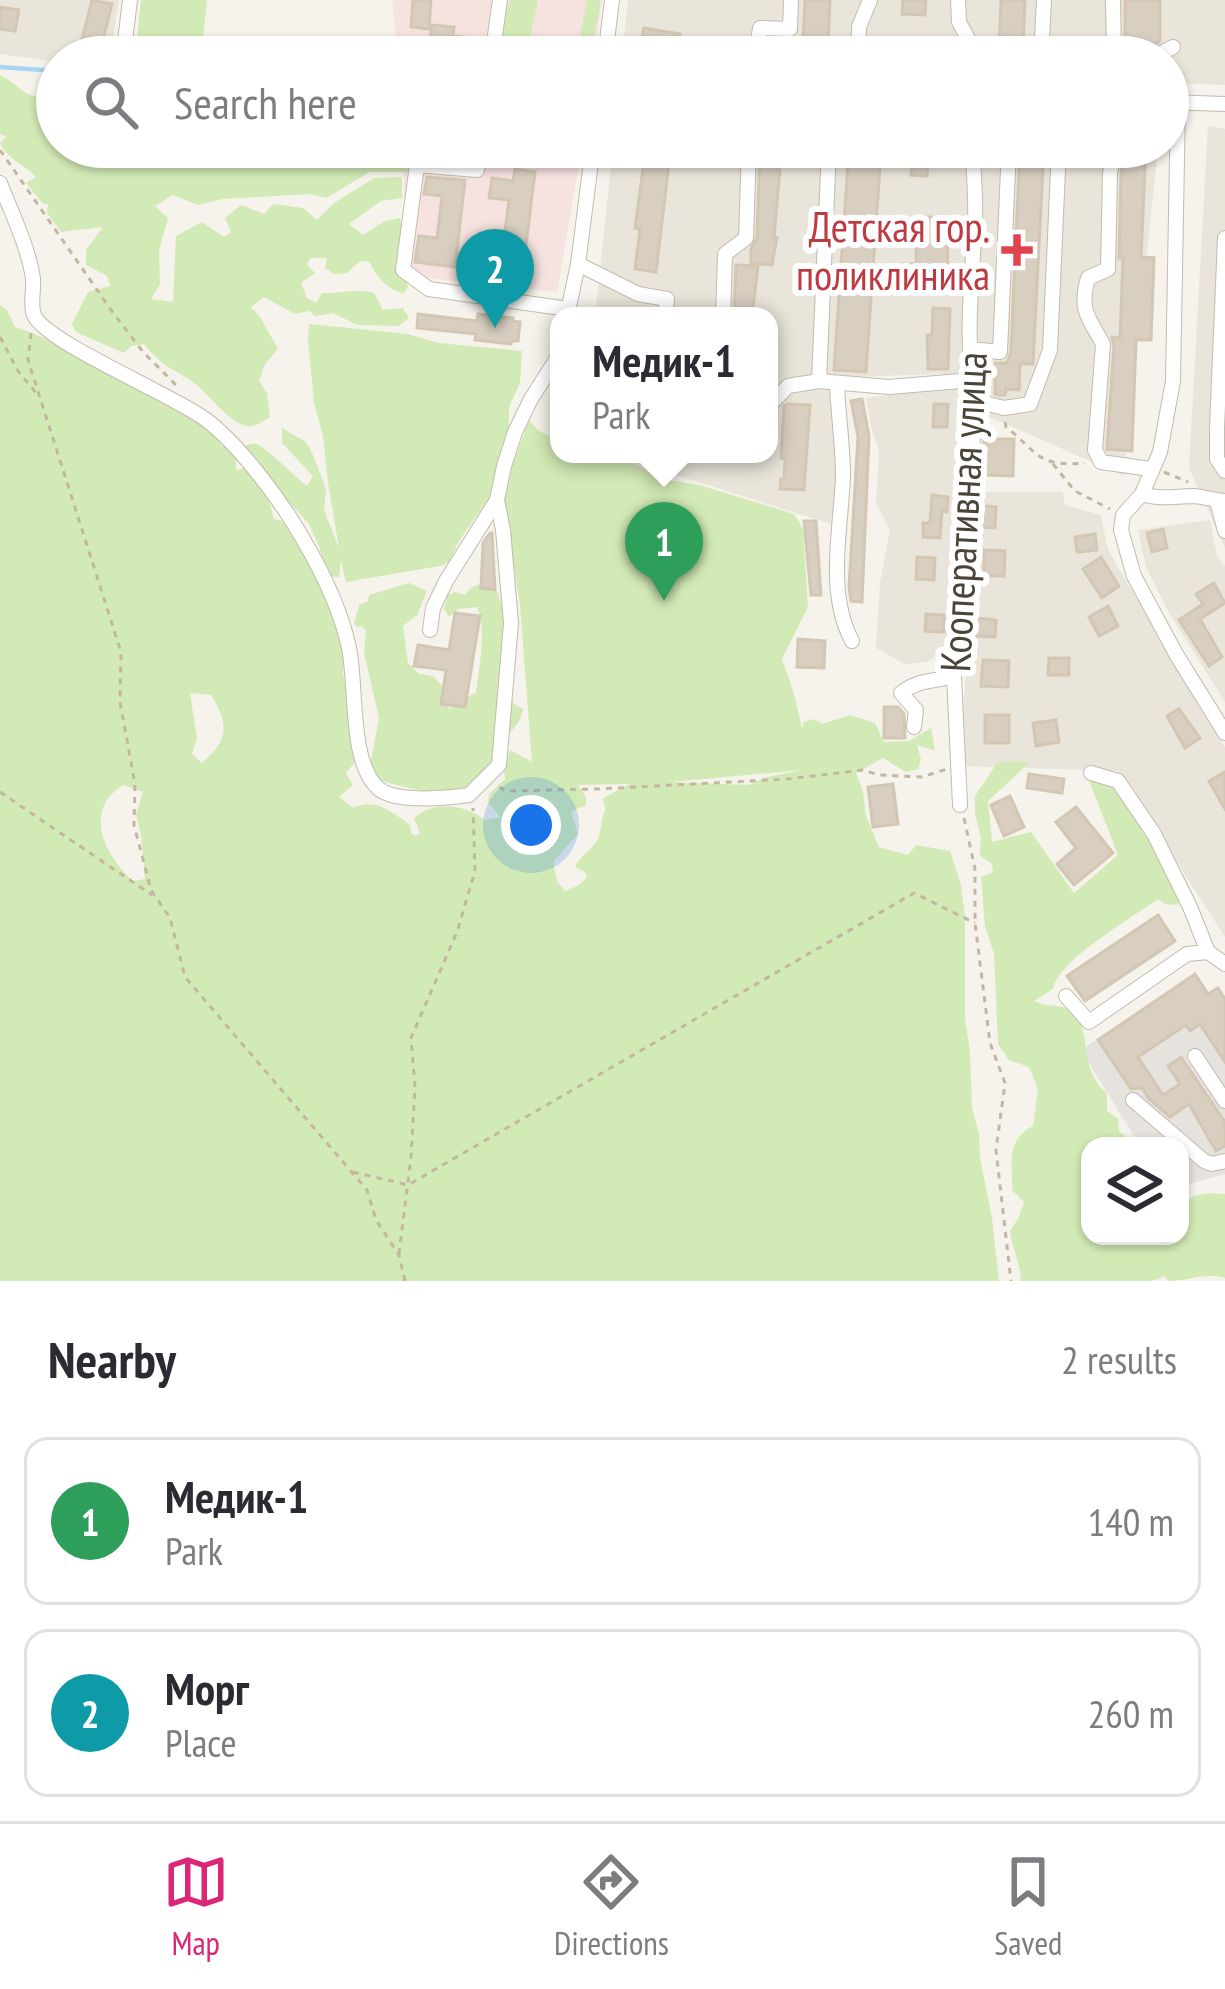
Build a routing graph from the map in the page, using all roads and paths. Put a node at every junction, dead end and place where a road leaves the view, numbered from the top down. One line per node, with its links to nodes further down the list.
1 (130, 0): 9 (street)
2 (500, 0): 10 (street)
3 (612, 0): 11 (street)
4 (791, 0): 12 (street)
5 (870, 0): 13 (street)
6 (958, 0): 14 (street)
7 (1044, 0): 15 (street)
8 (1113, 0): 16 (street)
9 (126, 36)
10 (495, 36)
11 (608, 36)
12 (759, 36)
13 (859, 36)
14 (966, 36)
15 (1042, 36)
16 (1114, 36)
17 (1189, 103): 18 (street)
18 (1225, 104)
19 (0, 150): 43 (path)
20 (417, 168): 35 (street)
21 (590, 168): 31 (street)
22 (748, 168): 34 (street)
23 (829, 168): 41 (street)
24 (974, 168): 38 (street, Кооперативная улица)
25 (1008, 168): 38 (street)
26 (1058, 168): 47 (street)
27 (1111, 168): 49 (street)
28 (1173, 168): 50 (street)
29 (0, 183): 36 (street)
30 (1225, 238): 51 (street)
31 (578, 264): 32 (street); 33 (street)
32 (568, 307)
33 (666, 307)
34 (722, 307)
35 (550, 309)
36 (33, 314): 45 (path); 67 (street)
37 (0, 337): 45 (path)
38 (971, 349): 40 (street, Кооперативная улица)
39 (550, 369): 54 (street)
40 (971, 380): 42 (street); 46 (street, Кооперативная улица)
41 (819, 381): 42 (street); 44 (street)
42 (837, 383): 59 (street)
43 (178, 386)
44 (778, 397)
45 (40, 399): 69 (path)
46 (976, 401): 47 (street); 60 (street, Кооперативная улица)
47 (1004, 408): 48 (path)
48 (1052, 462): 49 (path); 56 (path)
49 (1101, 462): 50 (street)
50 (1150, 469): 52 (street); 53 (path)
51 (1225, 471)
52 (1142, 494): 53 (street); 56 (street)
53 (1201, 496): 55 (street)
54 (497, 500): 58 (street); 65 (street)
55 (1221, 501): 57 (street)
56 (1123, 515): 62 (street)
57 (1225, 531)
58 (430, 630)
59 (852, 641)
60 (954, 676): 61 (street); 63 (street, Кооперативная улица)
61 (914, 727)
62 (1225, 733)
63 (957, 765): 65 (path); 68 (street, Кооперативная улица)
64 (1091, 773): 71 (street)
65 (487, 780): 67 (street)
66 (0, 792): 69 (path)
67 (469, 795): 79 (path)
68 (961, 805): 70 (path)
69 (155, 897): 78 (path)
70 (976, 922): 79 (path); 82 (path)
71 (1208, 952): 72 (street); 73 (street)
72 (1225, 964)
73 (1066, 996)
74 (1195, 1056): 76 (street)
75 (1133, 1100): 77 (street)
76 (1225, 1101)
77 (1225, 1161)
78 (351, 1171): 79 (path); 80 (path)
79 (408, 1185): 80 (path)
80 (399, 1256): 81 (path)
81 (405, 1281)
82 (1011, 1281)

